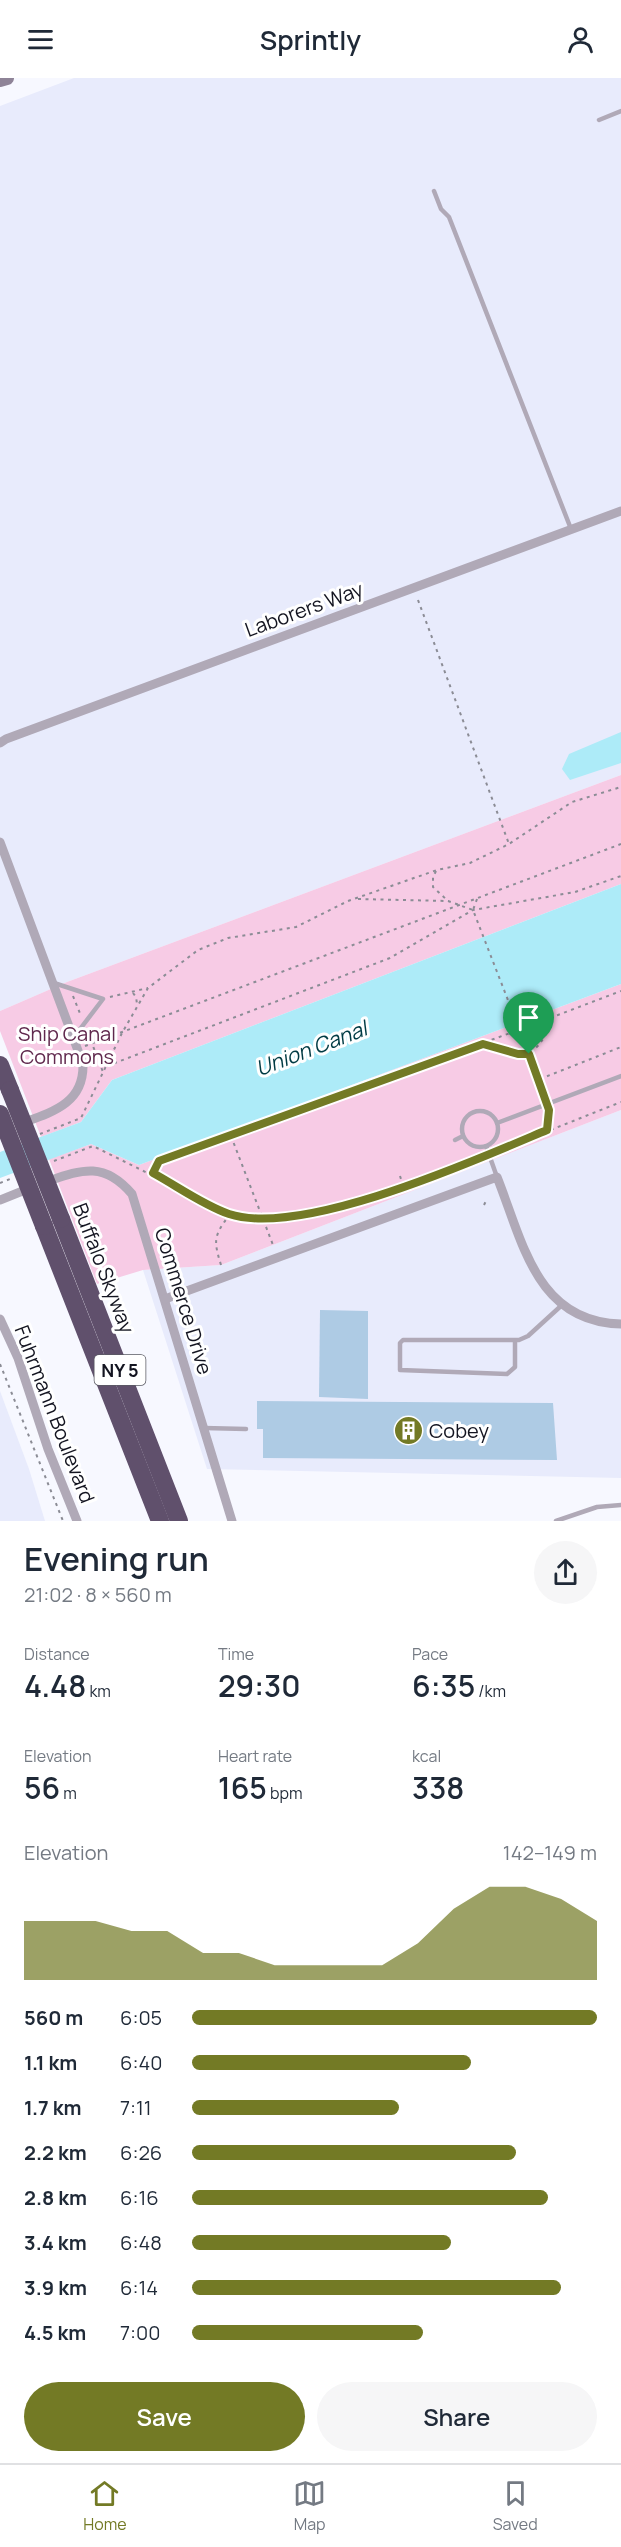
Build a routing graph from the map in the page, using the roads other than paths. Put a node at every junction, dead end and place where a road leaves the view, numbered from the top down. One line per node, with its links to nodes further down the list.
1 (6, 78): 2 (street)
2 (0, 80)
3 (621, 111): 4 (lane)
4 (599, 120)
5 (434, 191): 7 (lane)
6 (621, 511): 7 (street, Laborers Way)
7 (572, 529): 8 (street, Laborers Way)
8 (0, 743)
9 (0, 842): 10 (street)
10 (54, 983): 11 (street); 11 (lane)
11 (74, 1037): 16 (street)
12 (0, 1065): 22 (highway, Buffalo Skyway / NY 5, bridge)
13 (621, 1076): 15 (lane)
14 (0, 1114): 22 (highway, Buffalo Skyway / NY 5, bridge)
15 (497, 1123): 17 (lane); 19 (lane)
16 (0, 1131)
17 (463, 1136): 18 (lane); 19 (lane)
18 (454, 1140)
19 (486, 1146): 20 (lane)
20 (497, 1177): 23 (street); 24 (street)
21 (0, 1200): 23 (street, Commerce Drive)
22 (53, 1223): 33 (highway, Buffalo Skyway / NY 5); 34 (highway, Buffalo Skyway / NY 5)
23 (165, 1299): 29 (street, Commerce Drive)
24 (562, 1305): 26 (street); 28 (lane)
25 (0, 1319): 27 (street, Fuhrmann Boulevard)
26 (621, 1324)
27 (4, 1336): 32 (street, Fuhrmann Boulevard)
28 (515, 1340): 28 (lane)
29 (204, 1428): 30 (lane); 35 (street, Commerce Drive)
30 (246, 1429)
31 (621, 1505): 36 (lane)
32 (77, 1521)
33 (159, 1521)
34 (179, 1521)
35 (232, 1521)
36 (556, 1521)

